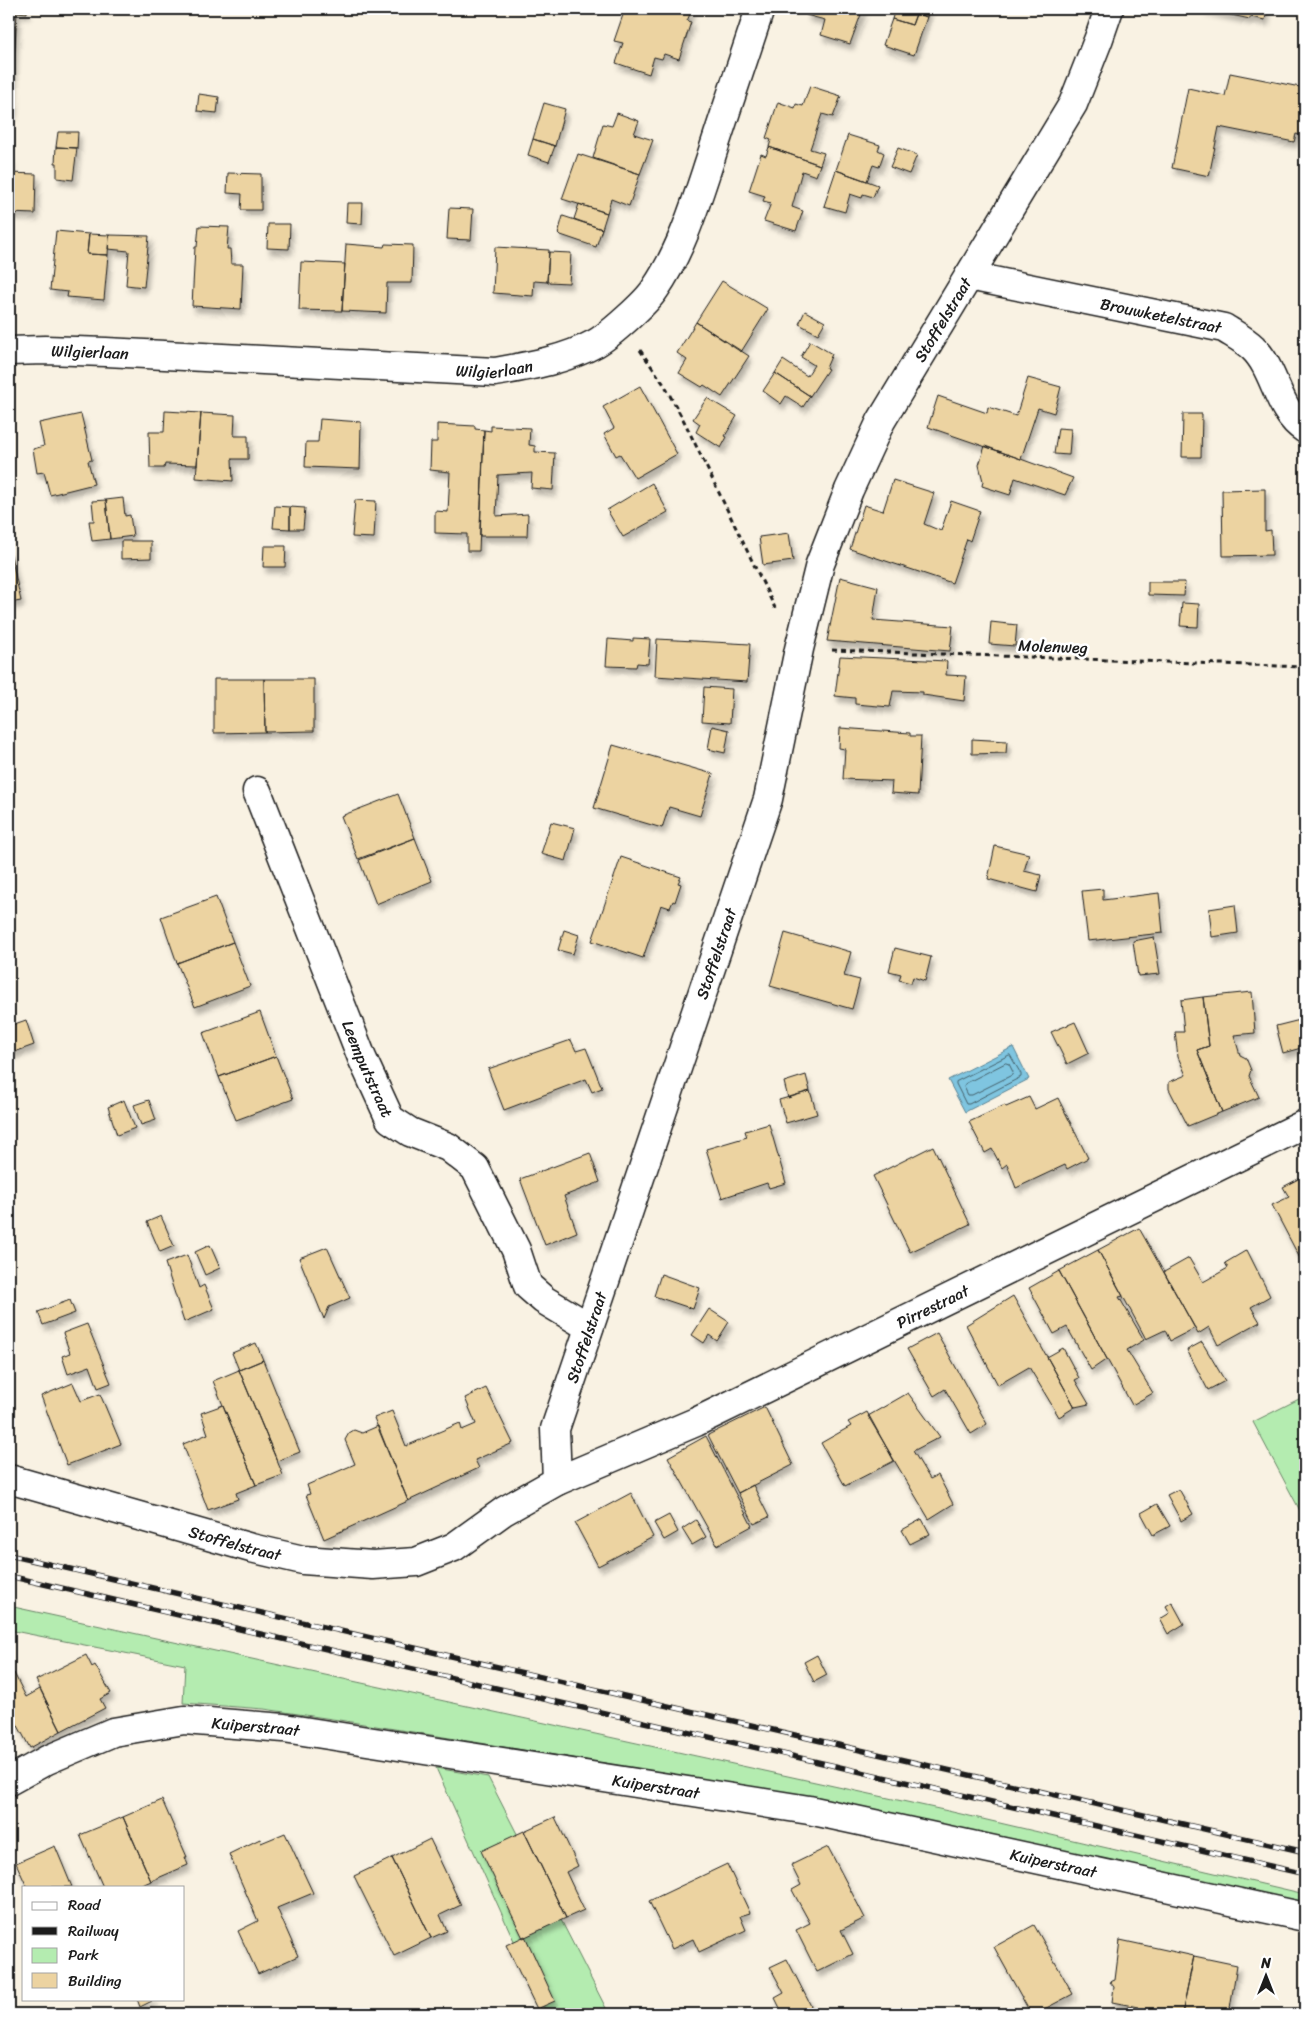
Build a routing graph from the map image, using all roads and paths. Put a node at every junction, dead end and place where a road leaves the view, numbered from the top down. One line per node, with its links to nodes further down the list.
1 (760, 9): 4 (street, Wilgierlaan)
2 (1108, 9): 3 (street, Stoffelstraat)
3 (969, 276): 6 (street, Brouwketelstraat); 7 (street, Stoffelstraat)
4 (621, 323): 5 (street, Wilgierlaan); 7 (path)
5 (9, 351)
6 (1305, 429)
7 (800, 645): 8 (path, Molenweg); 11 (street, Stoffelstraat)
8 (1305, 667)
9 (257, 791): 11 (street, Leemputstraat)
10 (1305, 1124): 13 (street, Pirrestraat)
11 (589, 1327): 13 (street, Stoffelstraat)
12 (9, 1479): 13 (street, Stoffelstraat)
13 (557, 1481)
14 (9, 1781): 15 (street, Kuiperstraat)
15 (1305, 1917)

